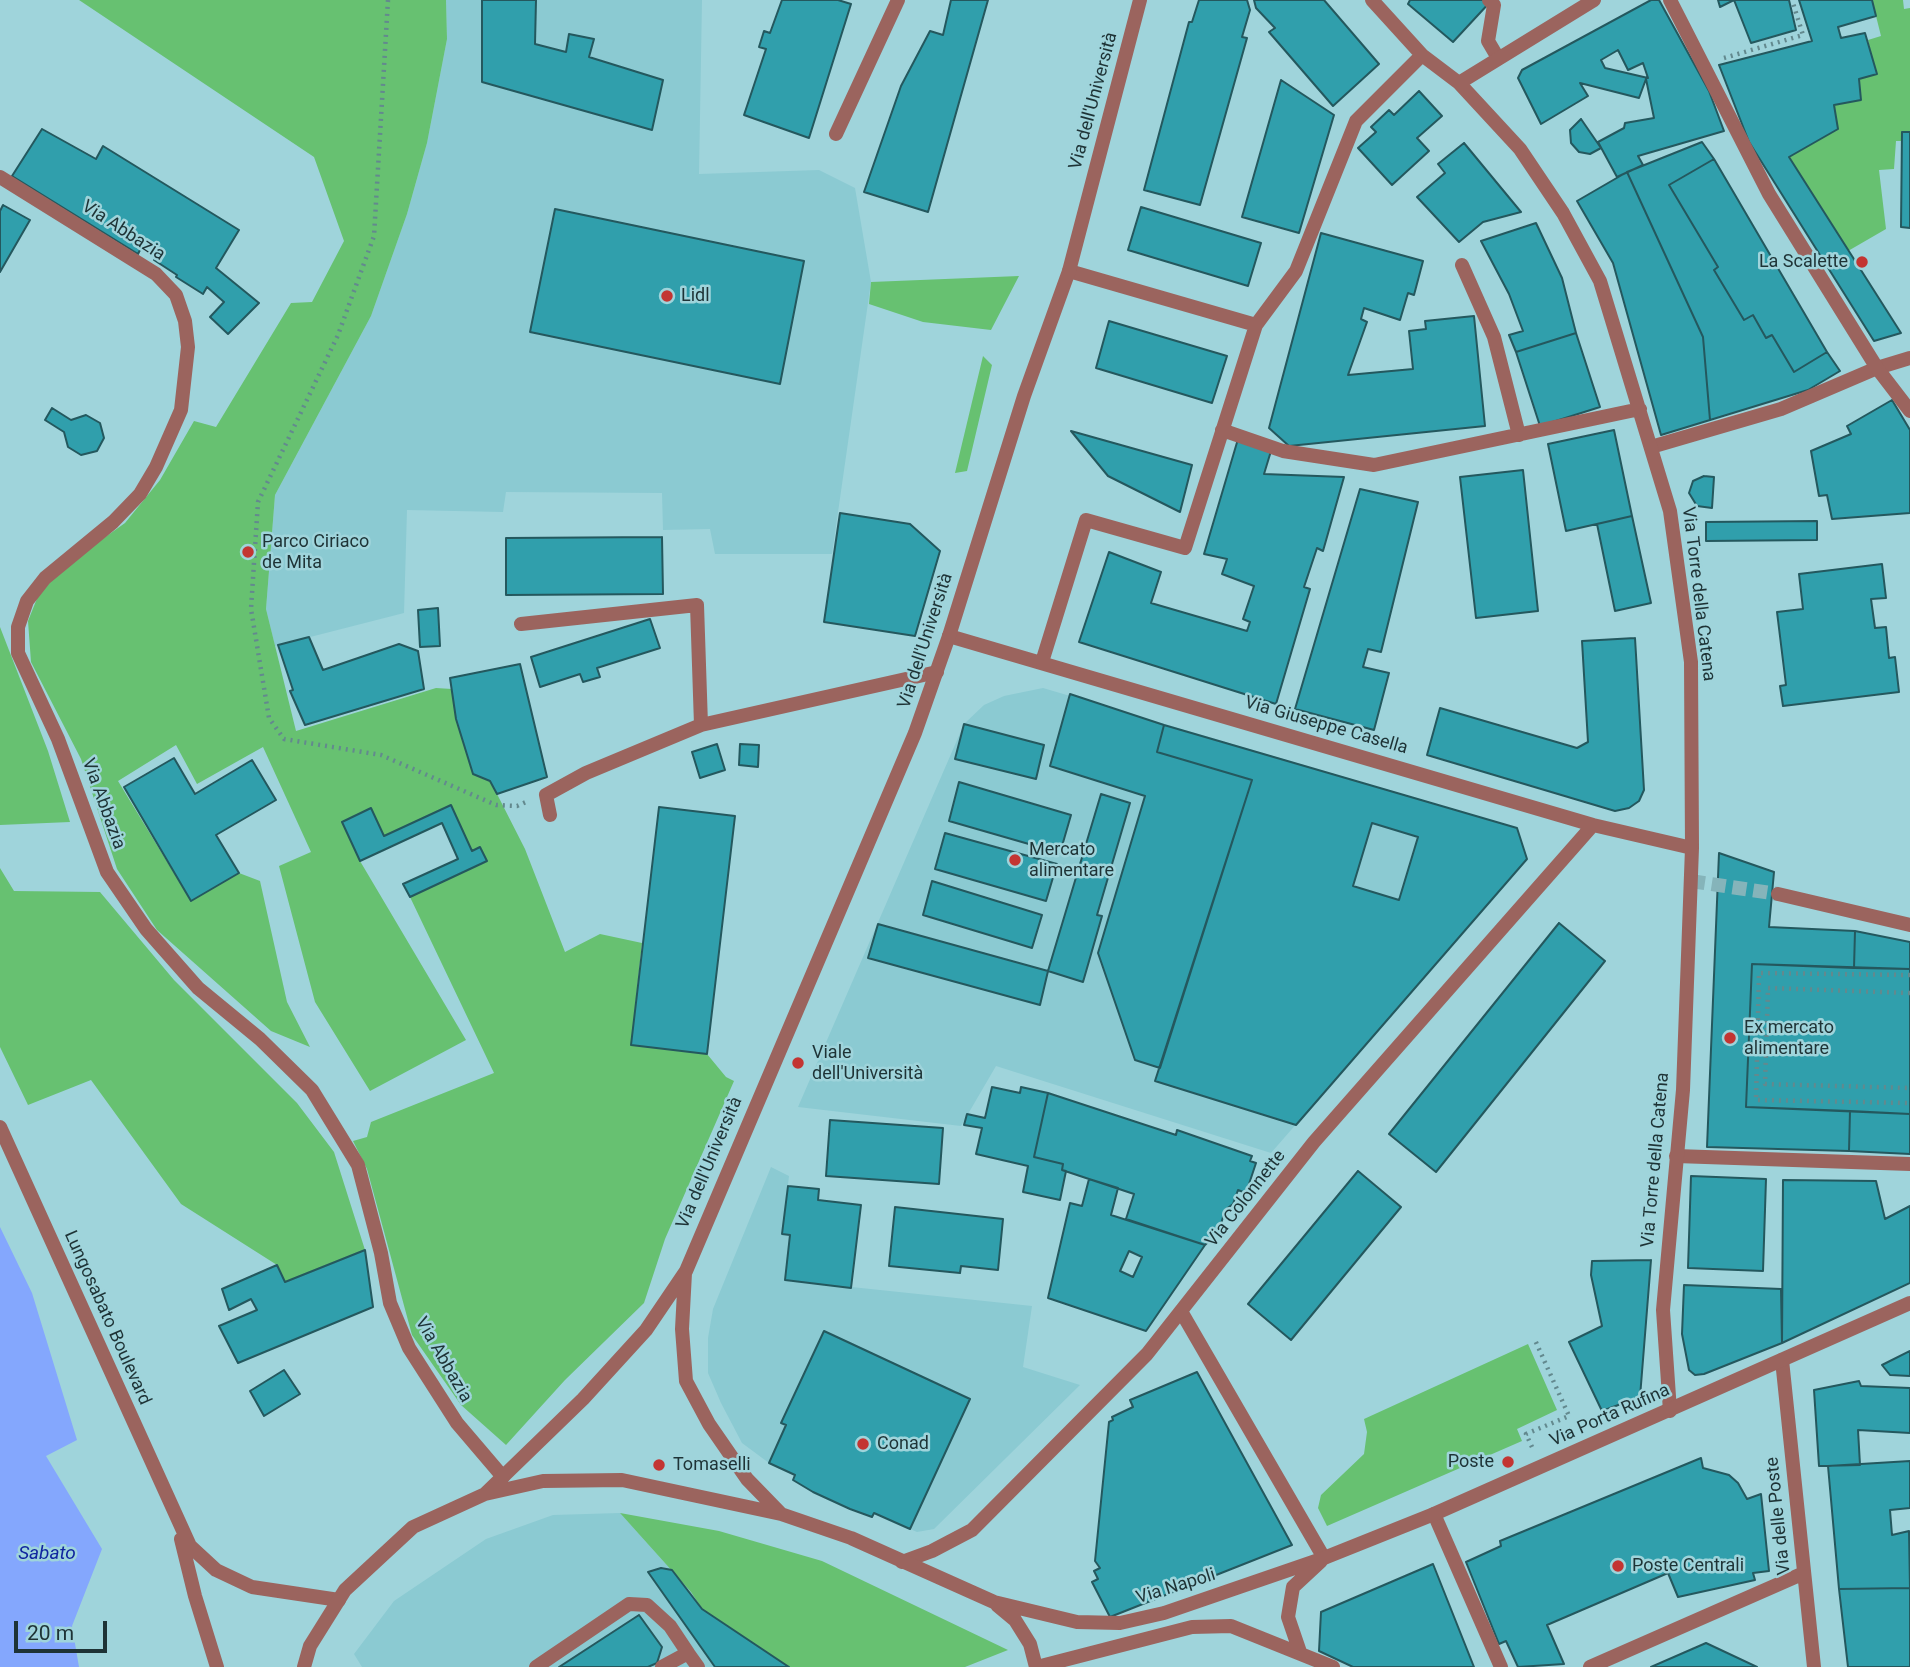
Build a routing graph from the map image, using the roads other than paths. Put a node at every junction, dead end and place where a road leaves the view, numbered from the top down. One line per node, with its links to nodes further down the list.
1 (898, 0): 10 (street)
2 (1140, 0): 13 (street, Via dell'Università)
3 (1372, 0): 7 (street, Via Torre della Catena)
4 (1489, 0): 8 (street)
5 (1594, 0): 8 (street)
6 (1670, 0): 16 (street)
7 (1422, 55): 9 (street, Via Torre della Catena); 14 (street)
8 (1498, 58): 9 (street)
9 (1459, 83): 17 (street, Via Torre della Catena)
10 (836, 134)
11 (0, 177): 40 (street, Via Abbazia)
12 (1462, 265): 20 (street)
13 (1069, 271): 14 (street); 23 (street, Via dell'Università)
14 (1256, 325): 19 (street)
15 (1910, 358): 16 (street)
16 (1877, 368): 18 (street); 21 (street)
17 (1640, 409): 20 (street); 21 (street, Via Torre della Catena)
18 (1910, 411)
19 (1223, 430): 20 (street); 24 (street)
20 (1519, 435)
21 (1651, 447): 29 (street, Via Torre della Catena)
22 (521, 624): 26 (street)
23 (949, 636): 24 (street, Via Giuseppe Casella); 25 (street, Via dell'Università)
24 (1042, 662): 28 (street, Via Giuseppe Casella)
25 (937, 672): 26 (street); 35 (street, Via dell'Università)
26 (701, 725): 27 (street)
27 (550, 815)
28 (1593, 824): 29 (street, Via Giuseppe Casella); 37 (street, Via Colonnette)
29 (1692, 848): 33 (street, Via Torre della Catena)
30 (1778, 894): 31 (street)
31 (1910, 925)
32 (0, 1127): 44 (street, Lungosabato Boulevard)
33 (1676, 1156): 34 (street); 39 (street, Via Torre della Catena)
34 (1910, 1164)
35 (685, 1271): 40 (street, Via dell'Università); 42 (street, Via dell'Università)
36 (1910, 1304): 38 (street, Via Porta Rufina)
37 (1182, 1313): 45 (street); 46 (street, Via Colonnette)
38 (1782, 1360): 39 (street, Via Porta Rufina); 47 (street, Via delle Poste)
39 (1670, 1411): 43 (street, Via Porta Rufina)
40 (503, 1477): 41 (street, Via dell'Università)
41 (485, 1494): 42 (street); 48 (street)
42 (781, 1514): 46 (street)
43 (1434, 1514): 45 (street, Via Porta Rufina); 59 (street)
44 (178, 1524): 48 (street, Lungosabato Boulevard); 52 (street, Lungosabato Boulevard)
45 (1324, 1558): 49 (street, Via Napoli); 50 (street)
46 (902, 1562): 49 (street)
47 (1804, 1573): 60 (street); 61 (street, Via delle Poste)
48 (339, 1600): 53 (street)
49 (995, 1602): 57 (street)
50 (1300, 1652): 57 (street); 58 (street)
51 (688, 1653): 54 (street); 55 (street); 56 (street)
52 (217, 1667)
53 (304, 1667)
54 (536, 1667)
55 (662, 1667)
56 (698, 1667)
57 (1037, 1667)
58 (1332, 1667)
59 (1501, 1667)
60 (1590, 1667)
61 (1814, 1667)

